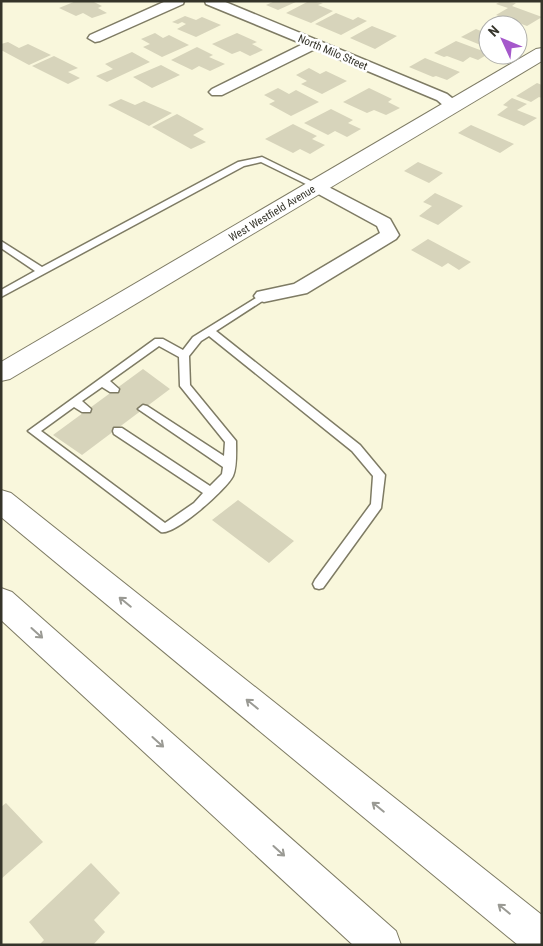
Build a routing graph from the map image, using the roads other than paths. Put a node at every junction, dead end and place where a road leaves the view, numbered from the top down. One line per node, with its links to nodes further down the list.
1 (178, 1): 3 (street)
2 (211, 1): 4 (street, North Milo Street)
3 (95, 38)
4 (314, 44): 6 (street); 7 (street, North Milo Street)
5 (542, 53): 7 (main road, West Westfield Avenue)
6 (217, 92)
7 (454, 106): 8 (main road, West Westfield Avenue)
8 (316, 186): 10 (lane); 12 (street); 15 (main road, West Westfield Avenue)
9 (3, 247): 10 (lane)
10 (42, 271): 11 (lane)
11 (1, 294)
12 (264, 296): 13 (lane)
13 (209, 331): 14 (lane); 25 (lane)
14 (184, 355): 16 (lane); 22 (lane)
15 (1, 373)
16 (103, 382): 17 (lane); 18 (lane)
17 (114, 389)
18 (75, 402): 20 (lane); 23 (lane)
19 (143, 408): 22 (lane)
20 (86, 409)
21 (118, 431): 23 (lane)
22 (228, 465): 23 (lane)
23 (210, 492)
24 (1, 501): 28 (main road, one-way to 24)
25 (319, 584)
26 (1, 601): 27 (main road, one-way to 27)
27 (374, 938)
28 (542, 940)

